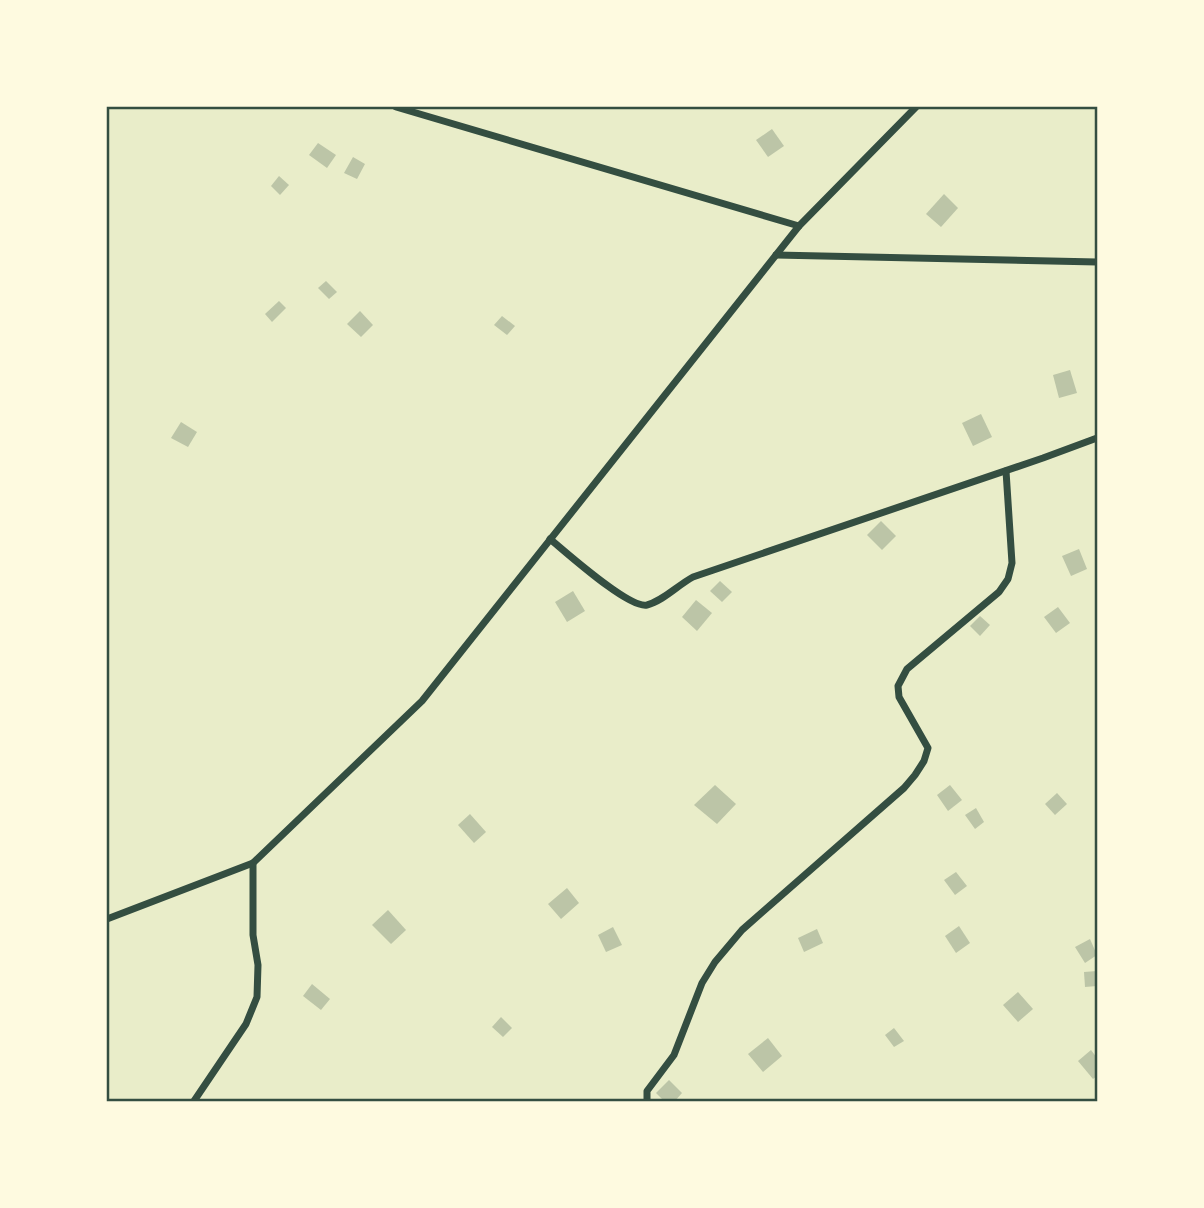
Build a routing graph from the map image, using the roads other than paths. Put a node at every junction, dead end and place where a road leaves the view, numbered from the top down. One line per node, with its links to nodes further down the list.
1 (396, 107): 3 (street)
2 (916, 107): 3 (street)
3 (799, 226): 4 (street)
4 (776, 255): 5 (street); 8 (street)
5 (1097, 262)
6 (1097, 438): 7 (street)
7 (1006, 471): 8 (street); 12 (street)
8 (550, 539): 9 (street)
9 (253, 863): 10 (street); 11 (street)
10 (107, 919)
11 (194, 1101)
12 (647, 1101)

